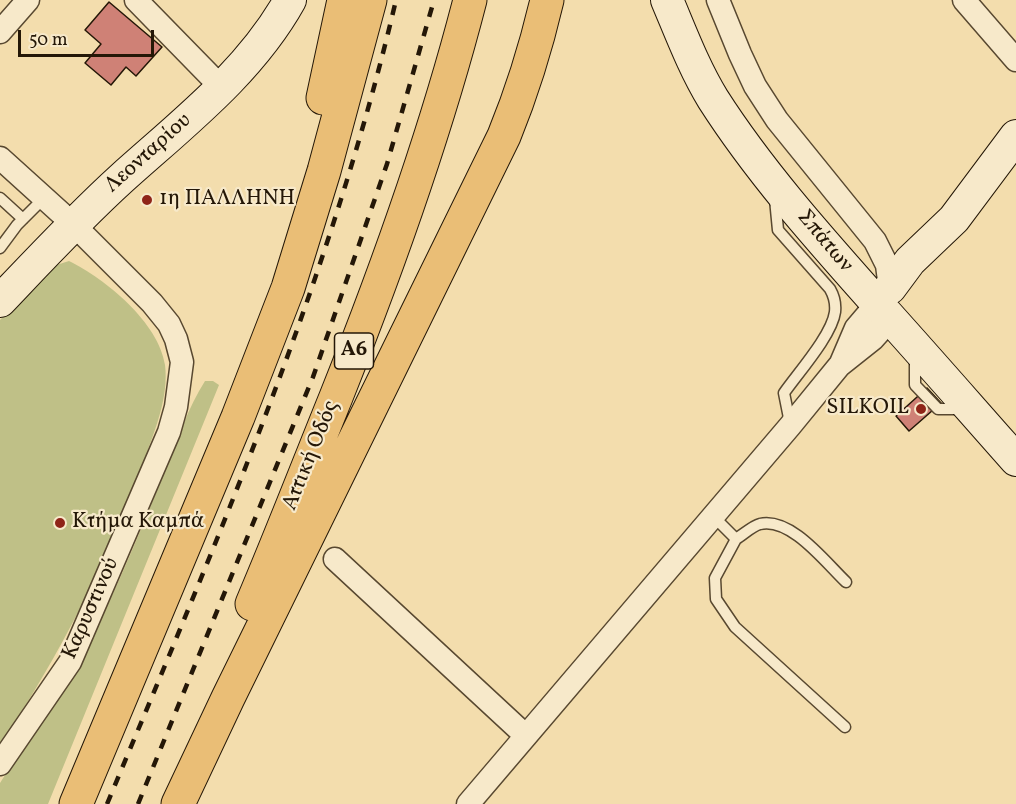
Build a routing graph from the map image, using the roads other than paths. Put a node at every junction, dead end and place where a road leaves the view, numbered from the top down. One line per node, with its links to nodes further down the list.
1 (28, 0): 12 (street)
2 (136, 0): 14 (street)
3 (290, 0): 14 (main road, Λεονταρίου)
4 (344, 0): 28 (highway)
5 (370, 0): 28 (highway)
6 (470, 0): 37 (highway, Αττική Οδός / Α6)
7 (547, 0): 38 (highway)
8 (667, 0): 17 (main road, Σπάτων)
9 (689, 0): 24 (main road, Σπάτων)
10 (718, 0): 24 (street)
11 (964, 0): 13 (street)
12 (0, 32)
13 (1016, 60)
14 (222, 88): 21 (main road, Λεονταρίου)
15 (1016, 136): 24 (main road)
16 (0, 158): 19 (street, Καρυστινού)
17 (774, 181): 24 (main road, Σπάτων); 25 (lane)
18 (0, 198): 20 (lane)
19 (44, 198): 20 (lane); 21 (street, Καρυστινού)
20 (23, 219): 22 (lane)
21 (72, 224): 23 (main road, Λεονταρίου); 35 (street, Καρυστινού)
22 (0, 248)
23 (0, 301)
24 (890, 303): 25 (street); 26 (main road, Σπάτων); 27 (main road, Σπάτων)
25 (790, 426): 29 (street)
26 (1016, 429)
27 (1016, 460)
28 (207, 489): 36 (highway)
29 (713, 516): 30 (lane); 34 (street)
30 (736, 539): 32 (lane); 33 (lane)
31 (335, 559): 34 (street)
32 (846, 582)
33 (845, 728)
34 (526, 736): 39 (street)
35 (0, 764)
36 (76, 804)
37 (170, 804)
38 (178, 804)
39 (468, 804)

